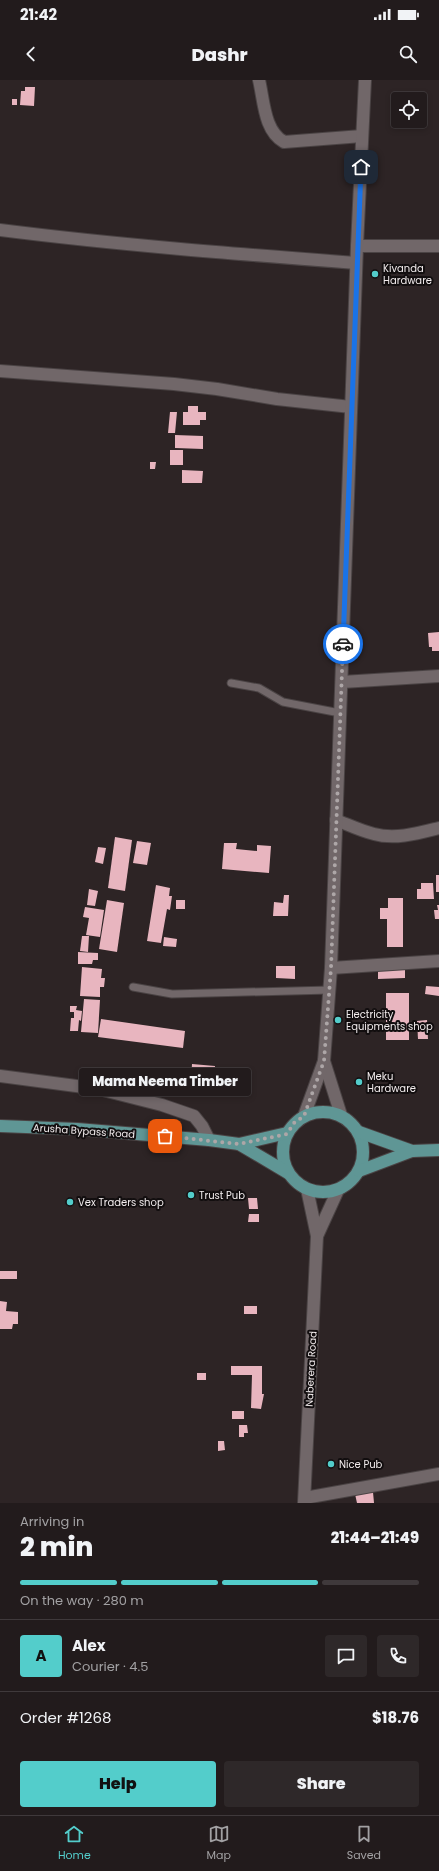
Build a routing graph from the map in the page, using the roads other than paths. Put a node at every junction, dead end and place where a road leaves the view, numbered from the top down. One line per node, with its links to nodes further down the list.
1 (259, 80): 3 (street)
2 (365, 80): 3 (street)
3 (362, 136): 5 (street)
4 (0, 230): 7 (street)
5 (357, 246): 6 (street); 7 (street)
6 (439, 246)
7 (356, 263): 9 (street)
8 (0, 371): 9 (street)
9 (351, 407): 12 (street)
10 (439, 676): 12 (street)
11 (230, 682): 13 (lane)
12 (342, 682): 13 (street)
13 (340, 713): 14 (street)
14 (336, 820): 15 (street); 17 (street)
15 (439, 828)
16 (439, 961): 17 (street)
17 (331, 968): 19 (street)
18 (133, 987): 19 (lane)
19 (330, 990): 20 (street)
20 (324, 1061): 22 (street); 23 (street)
21 (0, 1076): 27 (street)
22 (341, 1115): 23 (main road); 25 (main road)
23 (304, 1116): 26 (main road)
24 (0, 1126): 27 (main road, Arusha Bypass Road)
25 (358, 1132): 30 (main road); 31 (main road)
26 (287, 1134): 28 (main road, Arusha Bypass Road); 32 (main road)
27 (209, 1140): 28 (main road, Arusha Bypass Road)
28 (239, 1144): 32 (main road, Arusha Bypass Road)
29 (439, 1150): 30 (main road)
30 (412, 1151): 31 (main road)
31 (359, 1171): 34 (main road)
32 (288, 1173): 33 (main road, Arusha Bypass Road)
33 (307, 1189): 34 (main road); 35 (street, Naberera Road)
34 (338, 1190): 35 (street, Naberera Road)
35 (317, 1236): 37 (street, Naberera Road)
36 (439, 1474): 37 (street)
37 (305, 1501)

